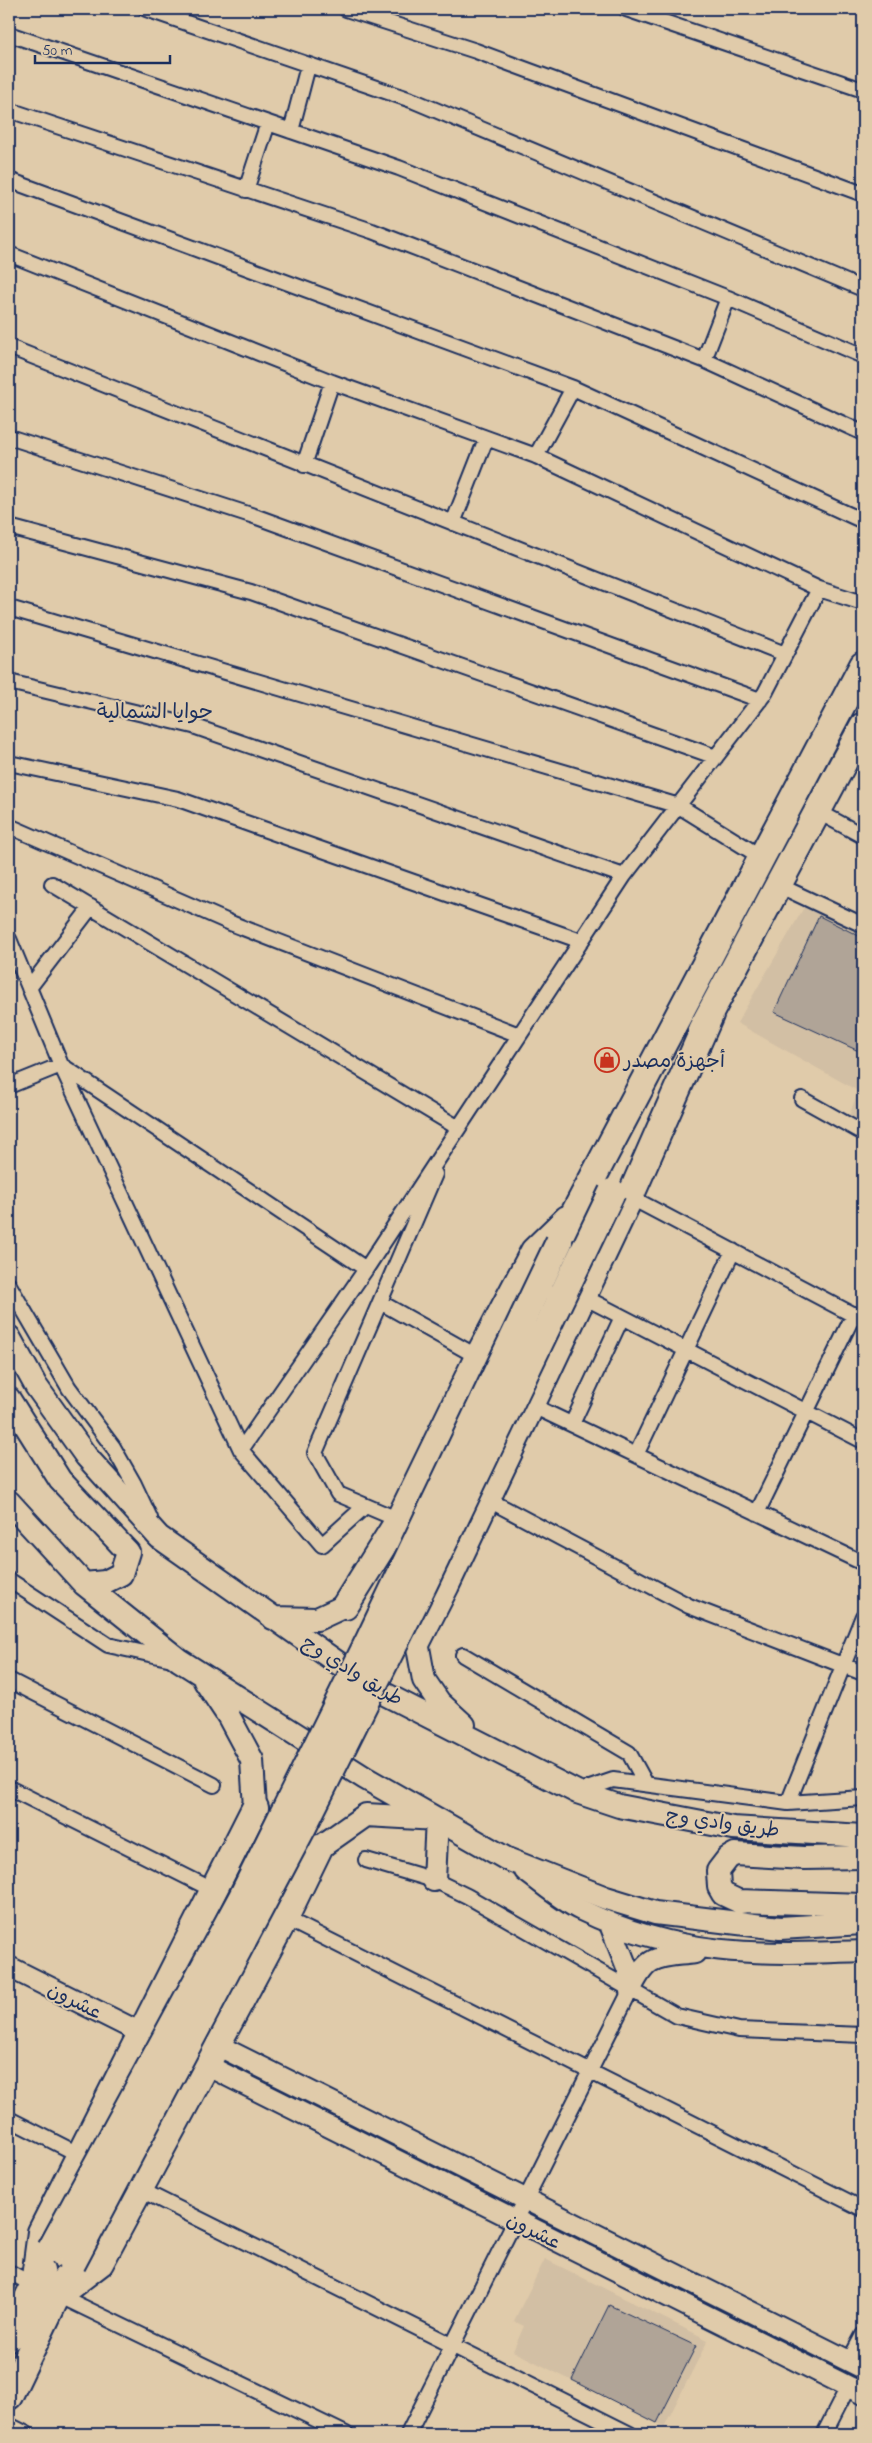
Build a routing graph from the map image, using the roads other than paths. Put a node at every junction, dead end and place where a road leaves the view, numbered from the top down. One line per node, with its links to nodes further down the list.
1 (146, 9): 5 (street)
2 (346, 9): 12 (street)
3 (626, 9): 6 (street)
4 (9, 34): 8 (street)
5 (308, 66): 9 (street); 14 (street)
6 (863, 90)
7 (9, 110): 11 (street)
8 (268, 123): 9 (street); 11 (street)
9 (291, 131): 15 (street)
10 (9, 180): 20 (street)
11 (246, 190): 18 (street)
12 (863, 194)
13 (9, 254): 19 (street)
14 (863, 288)
15 (728, 298): 17 (street); 18 (street)
16 (9, 347): 25 (street)
17 (863, 356)
18 (704, 360): 21 (street)
19 (332, 382): 23 (street); 25 (street)
20 (573, 388): 24 (street); 26 (street)
21 (863, 433)
22 (9, 437): 35 (street)
23 (486, 439): 24 (street); 27 (street)
24 (536, 456): 29 (street)
25 (304, 465): 27 (street)
26 (863, 521)
27 (453, 523): 32 (street)
28 (9, 527): 37 (street)
29 (819, 589): 30 (street); 32 (street)
30 (863, 603)
31 (9, 608): 39 (street)
32 (785, 654): 35 (street)
33 (863, 664): 43 (highway)
34 (9, 682): 44 (street)
35 (760, 700): 37 (street)
36 (860, 739): 40 (highway)
37 (716, 756): 39 (street)
38 (9, 763): 50 (street)
39 (678, 806): 43 (street); 44 (street)
40 (817, 811): 42 (street); 46 (highway)
41 (9, 826): 52 (street)
42 (863, 836)
43 (761, 857): 59 (highway)
44 (624, 876): 50 (street)
45 (52, 884): 47 (street)
46 (778, 885): 48 (street); 58 (highway)
47 (91, 907): 51 (street); 56 (street)
48 (863, 925)
49 (9, 939): 51 (street)
50 (582, 941): 52 (street)
51 (30, 988): 53 (street)
52 (519, 1035): 56 (street)
53 (61, 1065): 54 (street); 61 (street); 75 (street)
54 (9, 1086)
55 (802, 1099): 57 (street)
56 (453, 1133): 61 (street); 64 (street)
57 (863, 1133)
58 (621, 1194): 60 (street); 63 (highway); 132 (highway, bridge)
59 (575, 1212): 69 (highway); 131 (highway, bridge)
60 (733, 1251): 66 (street); 68 (street)
61 (366, 1269): 75 (street)
62 (9, 1285): 82 (street)
63 (582, 1296): 65 (street); 71 (highway)
64 (380, 1302): 69 (street); 79 (street)
65 (622, 1317): 68 (street); 73 (street)
66 (858, 1317): 72 (street)
67 (9, 1337): 82 (main road, طريق وادي وج)
68 (685, 1349): 72 (street); 76 (street)
69 (478, 1356): 81 (highway)
70 (9, 1399): 85 (main road)
71 (531, 1405): 73 (street); 77 (highway)
72 (807, 1412): 74 (street); 80 (street)
73 (572, 1424): 76 (street)
74 (863, 1441)
75 (241, 1450): 79 (street)
76 (636, 1455): 80 (street)
77 (487, 1499): 89 (highway); 92 (street)
78 (9, 1502): 85 (main road)
79 (364, 1507): 81 (street)
80 (757, 1512): 83 (street)
81 (399, 1520): 86 (highway)
82 (158, 1537): 88 (main road, طريق وادي وج)
83 (863, 1563)
84 (9, 1580): 91 (street)
85 (84, 1584): 91 (main road)
86 (345, 1606): 88 (main road)
87 (863, 1616): 92 (street)
88 (273, 1618): 96 (main road, طريق وادي وج)
89 (417, 1642): 96 (main road)
90 (463, 1655): 97 (street)
91 (179, 1660): 94 (main road)
92 (843, 1666): 93 (street); 102 (street)
93 (863, 1673)
94 (200, 1674): 103 (main road); 104 (main road)
95 (9, 1680): 98 (street)
96 (484, 1743): 100 (main road, طريق وادي وج)
97 (646, 1784): 100 (street); 102 (street)
98 (214, 1785)
99 (9, 1788): 111 (street)
100 (577, 1792): 105 (main road, طريق وادي وج)
101 (863, 1798): 102 (street)
102 (788, 1803)
103 (255, 1808): 111 (highway)
104 (437, 1818): 106 (main road); 108 (main road); 110 (main road)
105 (863, 1836)
106 (319, 1848): 113 (highway)
107 (863, 1857): 112 (main road)
108 (507, 1859): 114 (street); 115 (main road)
109 (366, 1860): 110 (street)
110 (434, 1880): 119 (street)
111 (214, 1890): 120 (highway)
112 (863, 1905)
113 (285, 1918): 122 (highway); 123 (street)
114 (609, 1922): 116 (street); 119 (street)
115 (863, 1922)
116 (712, 1951): 117 (street); 119 (street)
117 (863, 1951)
118 (9, 1967): 120 (street, عشرون)
119 (630, 1991): 121 (street); 123 (street)
120 (141, 2033): 125 (highway)
121 (863, 2036)
122 (212, 2055): 126 (highway); 127 (street, عشرون); 129 (street, عشرون)
123 (590, 2071): 127 (street); 128 (street)
124 (9, 2119): 125 (street)
125 (80, 2155): 131 (highway)
126 (139, 2189): 132 (highway); 135 (street)
127 (526, 2198): 129 (street); 136 (street, عشرون)
128 (863, 2209)
129 (515, 2221): 135 (street); 137 (street, عشرون)
130 (9, 2272): 131 (street)
131 (34, 2285): 134 (highway)
132 (58, 2295): 138 (highway); 141 (street)
133 (863, 2335): 136 (street)
134 (9, 2337)
135 (453, 2346): 142 (street); 143 (street)
136 (856, 2364)
137 (856, 2391): 144 (street)
138 (9, 2396)
139 (9, 2425): 140 (street)
140 (27, 2434)
141 (346, 2434)
142 (408, 2434)
143 (630, 2434)
144 (824, 2434)

